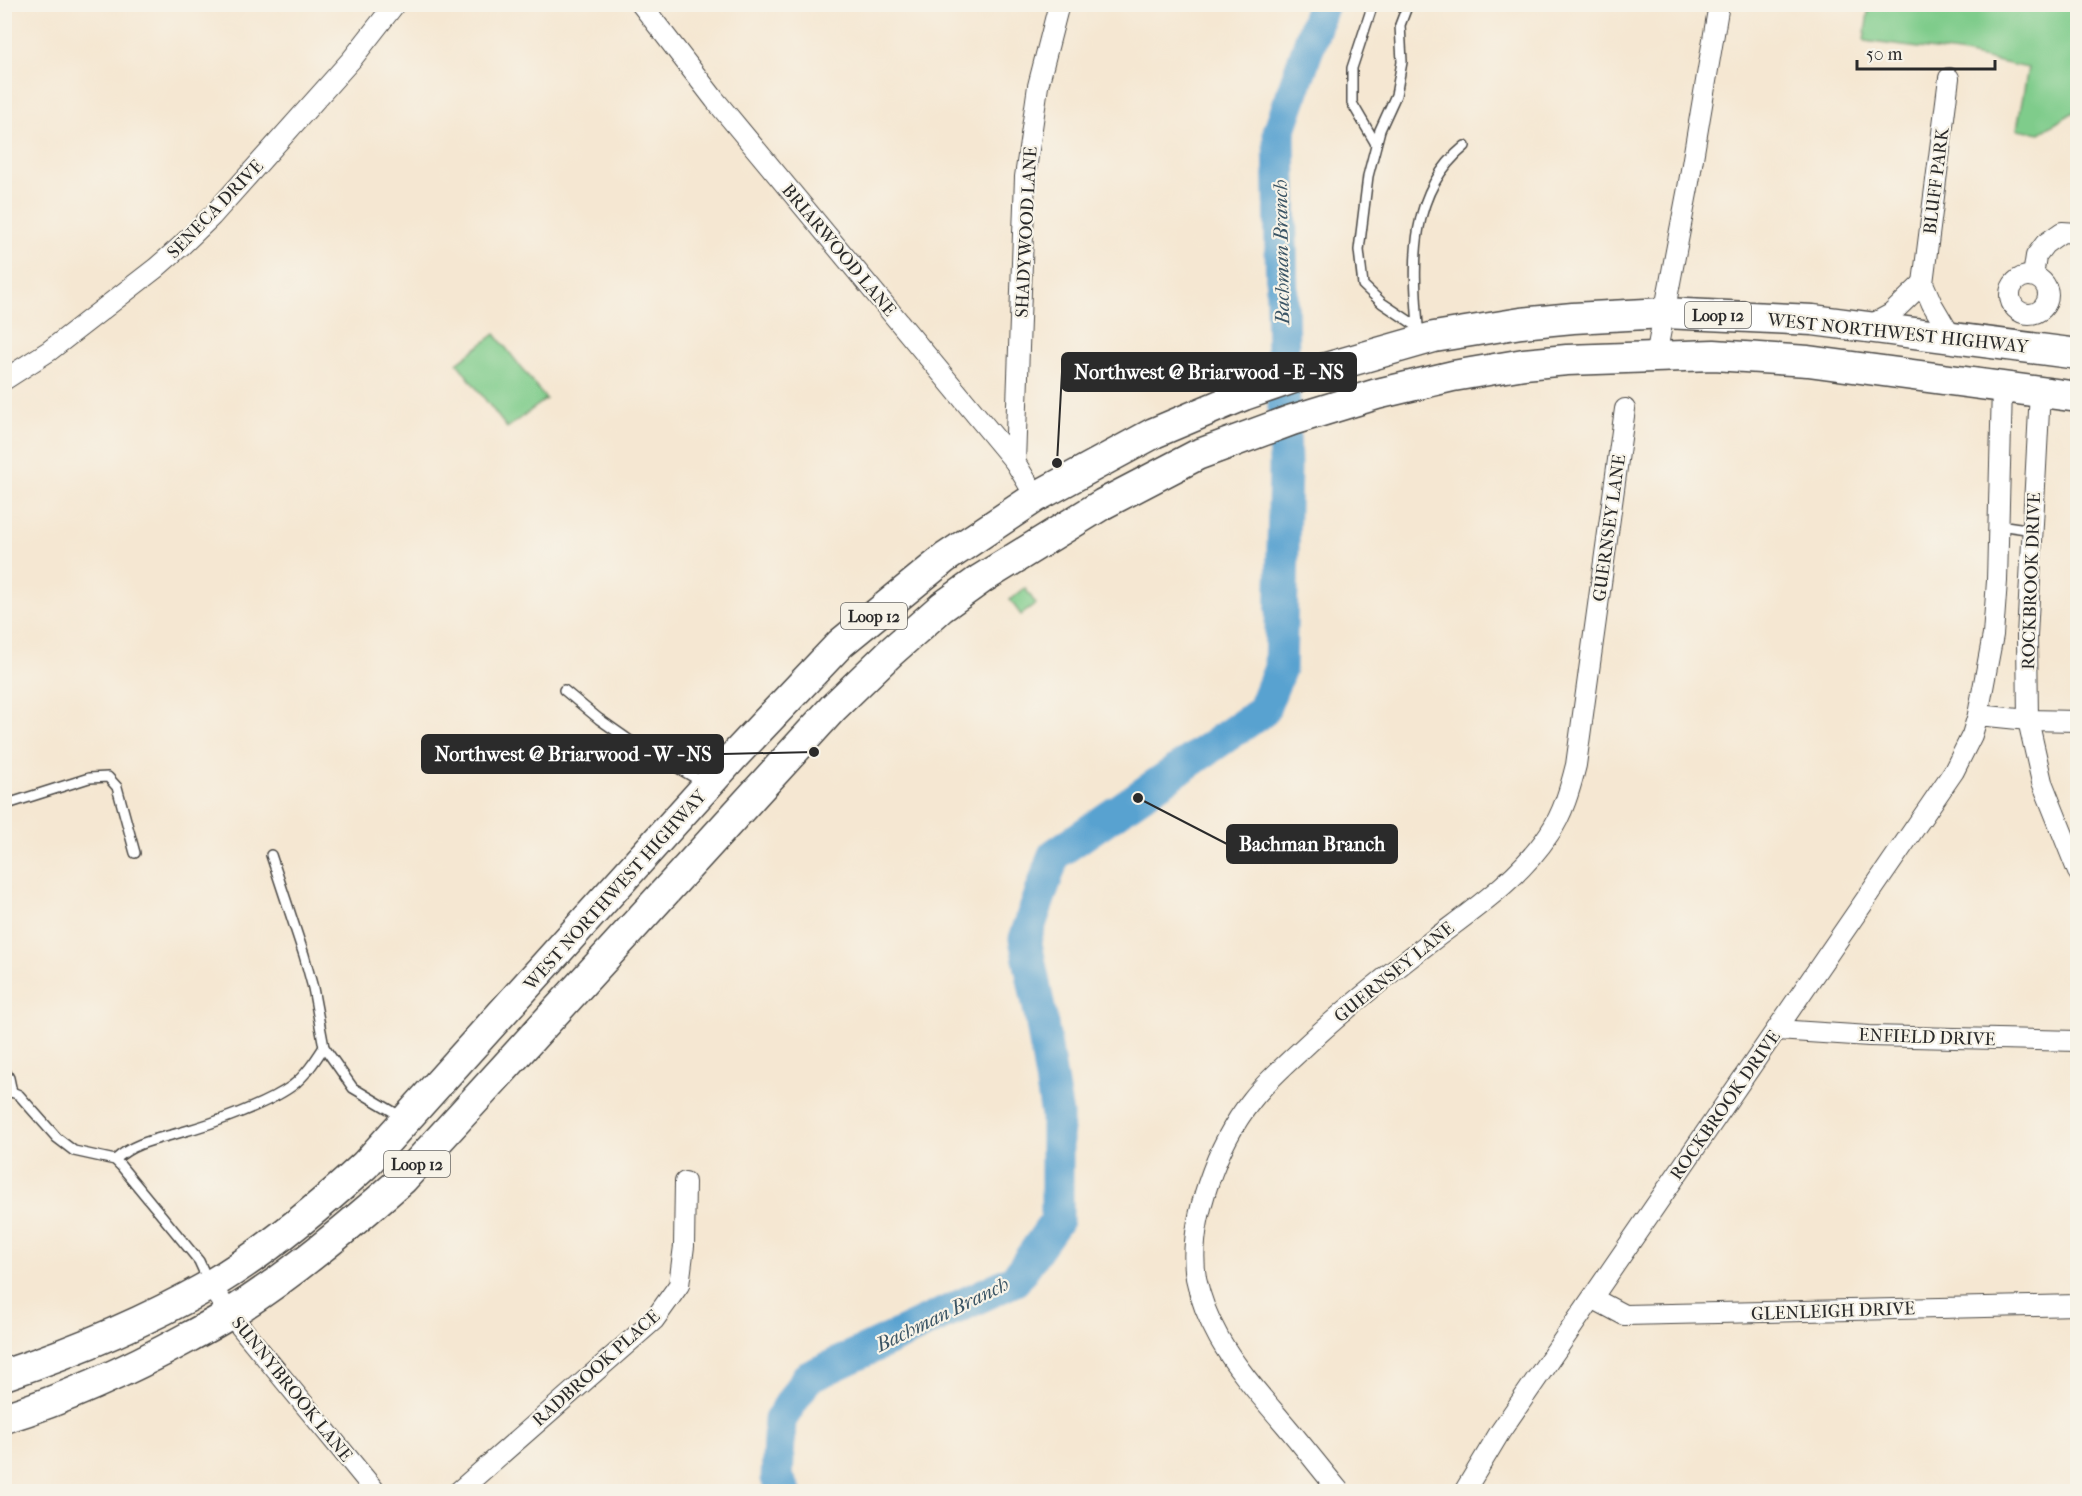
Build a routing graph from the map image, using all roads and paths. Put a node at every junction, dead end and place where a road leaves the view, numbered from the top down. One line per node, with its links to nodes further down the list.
1 (395, 4): 21 (street, SENECA DRIVE)
2 (641, 4): 26 (street, BRIARWOOD LANE)
3 (1059, 4): 26 (street, SHADYWOOD LANE)
4 (1373, 4): 8 (lane)
5 (1408, 4): 8 (lane)
6 (1719, 4): 13 (street)
7 (1948, 78): 12 (street, BLUFF PARK)
8 (1376, 144): 16 (lane)
9 (1465, 146): 16 (lane)
10 (2078, 233): 11 (street)
11 (2033, 276): 14 (street); 14 (street)
12 (1923, 283): 15 (street); 17 (street)
13 (1664, 313): 15 (main road, WEST NORTHWEST HIGHWAY / Loop 12); 16 (main road, WEST NORTHWEST HIGHWAY / Loop 12); 20 (street)
14 (2029, 314): 18 (street)
15 (1867, 327): 17 (main road, WEST NORTHWEST HIGHWAY / Loop 12)
16 (1421, 336): 27 (main road, WEST NORTHWEST HIGHWAY / Loop 12)
17 (1952, 338): 18 (main road, WEST NORTHWEST HIGHWAY / Loop 12)
18 (2026, 348): 19 (main road, WEST NORTHWEST HIGHWAY / Loop 12); 22 (main road); 23 (main road)
19 (2078, 354)
20 (1656, 356): 22 (main road, WEST NORTHWEST HIGHWAY / Loop 12); 30 (main road, WEST NORTHWEST HIGHWAY / Loop 12)
21 (4, 380)
22 (2002, 388): 23 (main road, WEST NORTHWEST HIGHWAY / Loop 12); 28 (street, ROCKBROOK DRIVE)
23 (2040, 392): 24 (main road, WEST NORTHWEST HIGHWAY / Loop 12); 29 (street, ROCKBROOK DRIVE)
24 (2078, 397)
25 (1625, 409): 58 (street, GUERNSEY LANE)
26 (1015, 462): 27 (street, BRIARWOOD LANE)
27 (1036, 496): 30 (main road); 35 (main road, WEST NORTHWEST HIGHWAY / Loop 12)
28 (1999, 525): 29 (lane); 32 (street, ROCKBROOK DRIVE)
29 (2033, 530): 33 (street, ROCKBROOK DRIVE)
30 (1056, 531): 41 (main road, WEST NORTHWEST HIGHWAY / Loop 12)
31 (564, 690): 35 (lane)
32 (1978, 715): 33 (street); 42 (street, ROCKBROOK DRIVE)
33 (2028, 720): 34 (street); 40 (street, ROCKBROOK DRIVE)
34 (2078, 721)
35 (709, 785): 39 (main road, WEST NORTHWEST HIGHWAY / Loop 12)
36 (4, 805): 37 (lane)
37 (135, 854)
38 (271, 855): 44 (lane)
39 (632, 870): 41 (main road); 47 (main road, WEST NORTHWEST HIGHWAY / Loop 12)
40 (2078, 872)
41 (661, 897): 53 (main road, WEST NORTHWEST HIGHWAY / Loop 12)
42 (1777, 1030): 43 (street, ENFIELD DRIVE); 51 (street, ROCKBROOK DRIVE)
43 (2078, 1041)
44 (324, 1047): 47 (lane); 48 (lane)
45 (4, 1069): 46 (lane)
46 (8, 1093): 48 (lane)
47 (406, 1120): 50 (main road, WEST NORTHWEST HIGHWAY / Loop 12)
48 (115, 1160): 50 (lane)
49 (685, 1182): 57 (street, RADBROOK PLACE)
50 (210, 1285): 53 (street, SUNNYBROOK LANE); 54 (main road, WEST NORTHWEST HIGHWAY / Loop 12)
51 (1594, 1299): 52 (street, GLENLEIGH DRIVE); 59 (street, ROCKBROOK DRIVE)
52 (2078, 1305)
53 (230, 1314): 55 (main road, WEST NORTHWEST HIGHWAY / Loop 12); 56 (street, SUNNYBROOK LANE)
54 (4, 1374)
55 (4, 1418)
56 (376, 1491)
57 (458, 1491)
58 (1340, 1491)
59 (1464, 1491)

